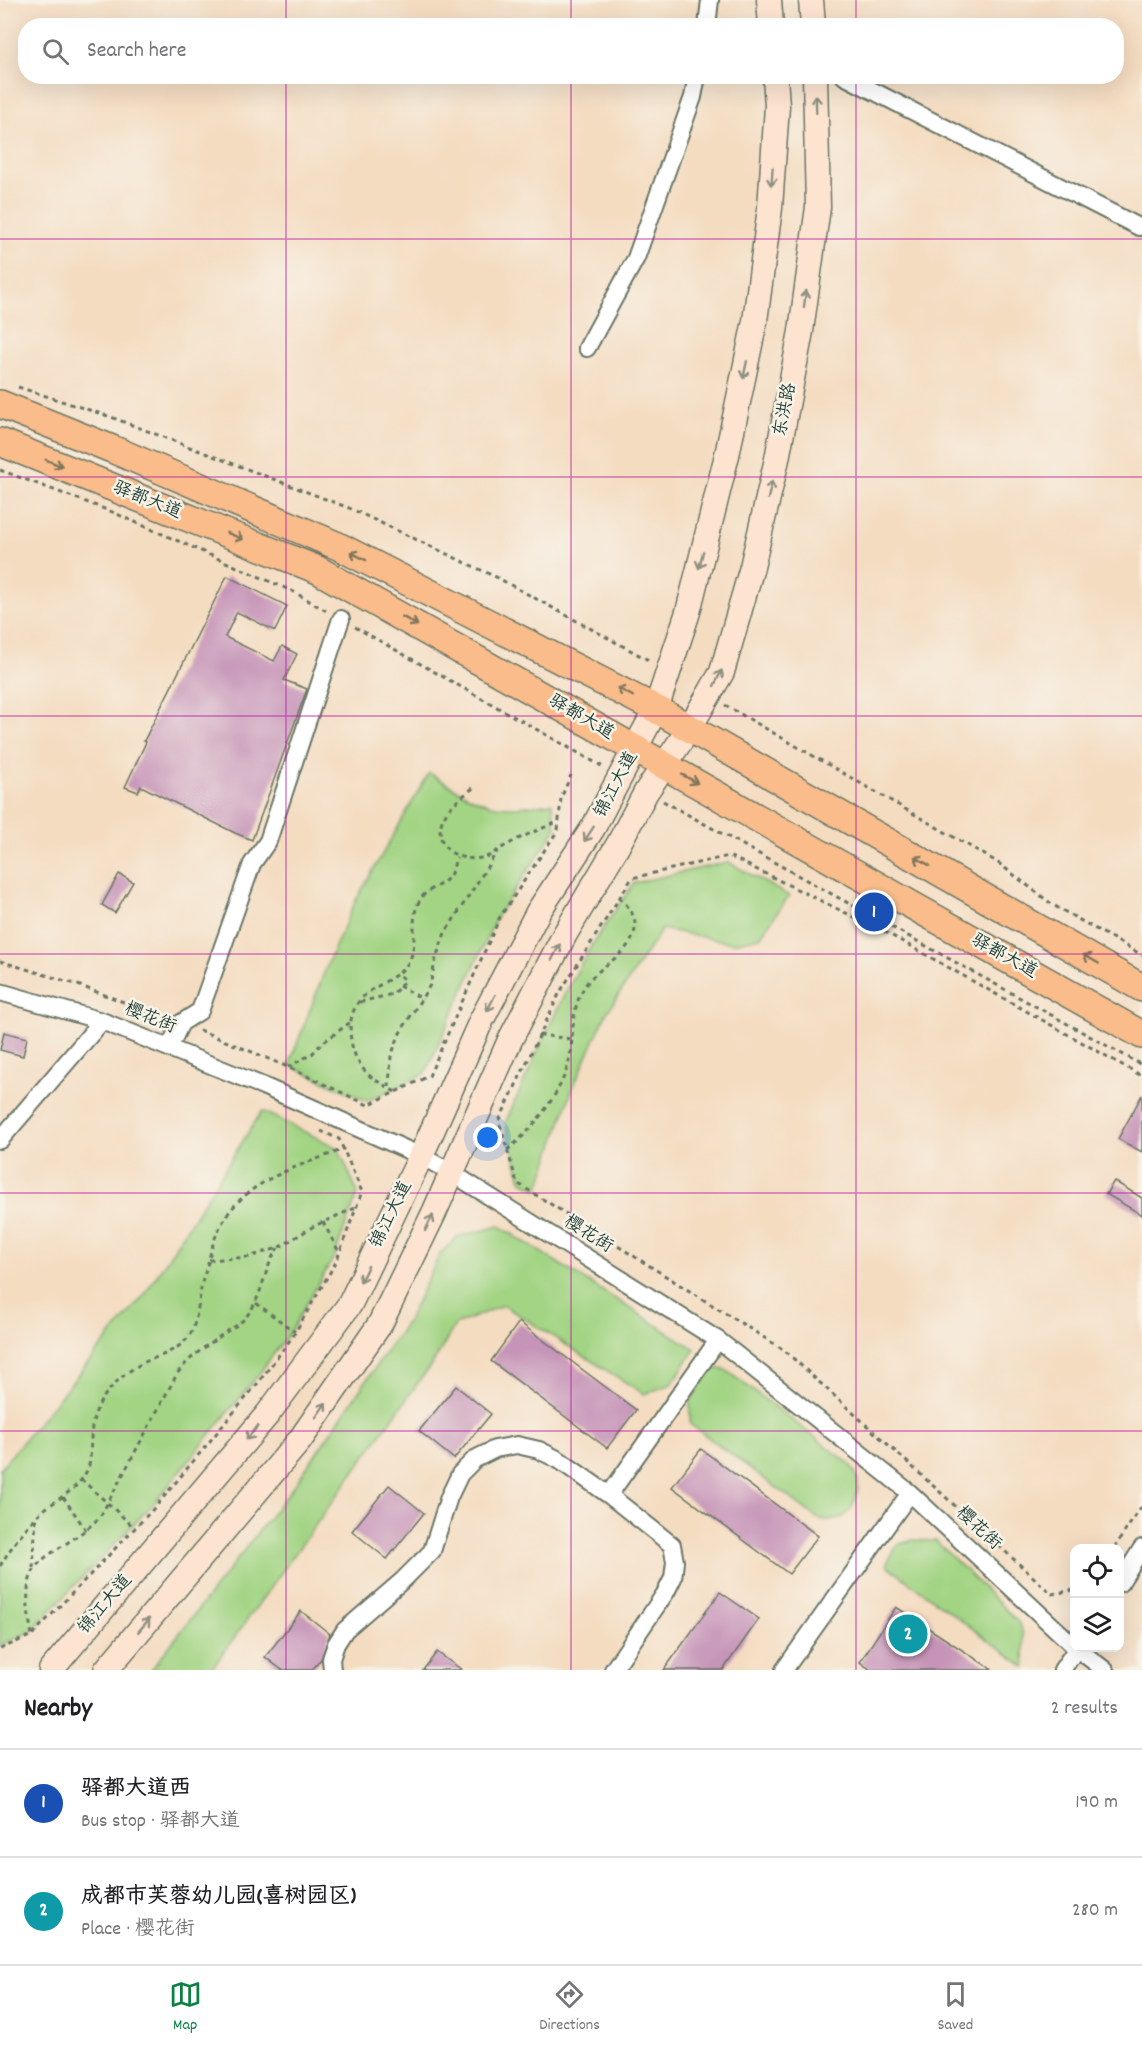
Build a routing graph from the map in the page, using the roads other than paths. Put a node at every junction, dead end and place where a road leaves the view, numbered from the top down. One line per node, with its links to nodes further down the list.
1 (710, 0): 4 (street)
2 (769, 0): 5 (main road)
3 (811, 0): 6 (main road)
4 (708, 18)
5 (770, 18)
6 (812, 18)
7 (695, 84): 12 (street)
8 (776, 84): 16 (main road, one-way to 16)
9 (815, 84): 17 (main road, 东洪路, one-way to 9)
10 (860, 84): 11 (street)
11 (1139, 227)
12 (587, 348)
13 (6, 395): 16 (main road, 驿都大道, one-way to 13)
14 (0, 442): 18 (main road, 驿都大道, one-way to 18)
15 (341, 619): 24 (street)
16 (656, 709): 17 (main road, 驿都大道); 18 (main road, 锦江大道)
17 (689, 729): 19 (main road, 锦江大道); 20 (main road, 驿都大道, one-way to 17)
18 (635, 750): 19 (main road, 驿都大道); 26 (main road, 锦江大道, one-way to 26)
19 (664, 765): 23 (main road, 驿都大道, one-way to 23); 27 (main road, 锦江大道, one-way to 19)
20 (1142, 988)
21 (0, 992): 22 (street, 樱花街)
22 (102, 1021): 24 (street, 樱花街); 25 (street)
23 (1142, 1035)
24 (169, 1048): 26 (street, 樱花街)
25 (0, 1140)
26 (421, 1156): 27 (street, 樱花街); 36 (main road, 锦江大道, one-way to 36)
27 (452, 1173): 28 (street, 樱花街); 37 (main road, 锦江大道, one-way to 27)
28 (718, 1340): 29 (street, 樱花街); 30 (street)
29 (910, 1493): 33 (street, 樱花街); 40 (street)
30 (609, 1495): 38 (street); 39 (street)
31 (1142, 1548): 32 (street)
32 (1124, 1575)
33 (1070, 1641)
34 (1073, 1652): 41 (street)
35 (1082, 1652): 42 (street, 樱花街)
36 (51, 1670)
37 (106, 1670)
38 (332, 1670)
39 (613, 1670)
40 (784, 1670)
41 (1062, 1670)
42 (1105, 1670)

